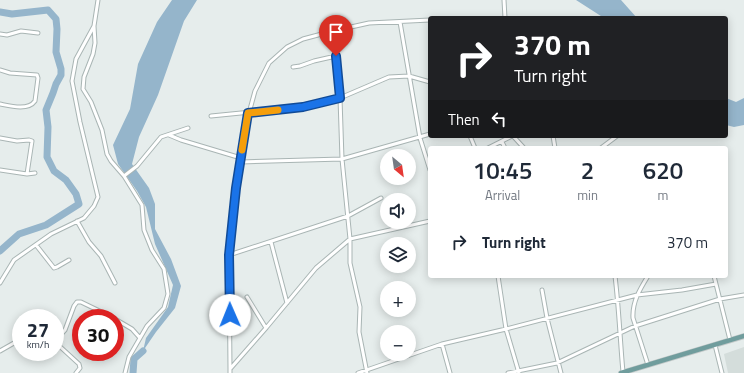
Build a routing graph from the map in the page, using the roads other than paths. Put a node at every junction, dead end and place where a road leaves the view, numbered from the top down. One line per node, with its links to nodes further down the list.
1 (98, 0): 6 (street)
2 (504, 0): 3 (street)
3 (505, 16)
4 (428, 20): 5 (street)
5 (400, 22): 7 (street); 13 (street)
6 (94, 26): 40 (street); 43 (street)
7 (333, 31): 10 (street); 17 (street)
8 (38, 33): 9 (street)
9 (0, 34)
10 (336, 56): 11 (street); 15 (street)
11 (293, 67)
12 (0, 70): 16 (street)
13 (409, 76): 14 (street); 15 (street); 23 (street)
14 (428, 81)
15 (340, 98): 17 (street); 34 (street)
16 (0, 104)
17 (248, 113): 18 (street); 35 (street)
18 (211, 116)
19 (188, 128): 20 (street)
20 (169, 135): 35 (street); 40 (street)
21 (428, 135): 23 (street)
22 (0, 138): 39 (street)
23 (420, 138): 34 (street); 36 (street)
24 (509, 138): 29 (street)
25 (514, 138): 32 (street)
26 (609, 138): 28 (street)
27 (615, 138): 28 (street)
28 (610, 141): 33 (street)
29 (502, 142): 30 (street); 31 (street)
30 (493, 146)
31 (504, 146)
32 (522, 146)
33 (604, 146)
34 (342, 159): 35 (street); 42 (street)
35 (241, 160): 48 (street)
36 (428, 164)
37 (0, 170): 39 (street)
38 (35, 173): 39 (street)
39 (27, 174)
40 (125, 176): 75 (street)
41 (380, 199): 42 (street)
42 (348, 216): 45 (street); 46 (street)
43 (76, 221): 47 (street); 54 (street)
44 (428, 221): 45 (street)
45 (350, 239): 63 (street); 85 (street)
46 (271, 242): 48 (street); 63 (street)
47 (36, 244): 49 (street); 55 (street)
48 (229, 255): 84 (street)
49 (69, 260)
50 (498, 278): 71 (street)
51 (615, 278): 62 (street)
52 (647, 278): 58 (street)
53 (714, 278): 56 (street)
54 (115, 282)
55 (0, 283)
56 (716, 284): 58 (street); 61 (street)
57 (542, 290): 67 (street)
58 (637, 295): 62 (street); 69 (street)
59 (744, 295): 61 (street)
60 (247, 297): 70 (street)
61 (720, 299): 69 (street); 76 (street)
62 (618, 300): 67 (street); 73 (street)
63 (287, 303): 70 (street)
64 (73, 309): 65 (street)
65 (93, 309)
66 (72, 311): 72 (street)
67 (547, 318): 71 (street); 82 (street)
68 (124, 324): 75 (street)
69 (635, 326): 73 (street); 83 (street)
70 (266, 328): 84 (street)
71 (506, 329): 78 (street); 86 (street)
72 (64, 331)
73 (619, 333): 82 (street); 94 (street)
74 (744, 336): 76 (main road)
75 (140, 338): 88 (street)
76 (730, 340): 79 (main road)
77 (12, 344): 81 (street)
78 (442, 344): 85 (street); 91 (street)
79 (714, 345): 83 (main road); 95 (street)
80 (64, 350): 87 (street)
81 (0, 351)
82 (557, 363): 86 (street); 93 (street)
83 (648, 365): 94 (main road)
84 (230, 369): 89 (street)
85 (366, 371): 90 (street)
86 (518, 372): 92 (street)
87 (76, 373)
88 (125, 373)
89 (230, 373)
90 (358, 373)
91 (450, 373)
92 (508, 373)
93 (561, 373)
94 (622, 373)
95 (722, 373)

